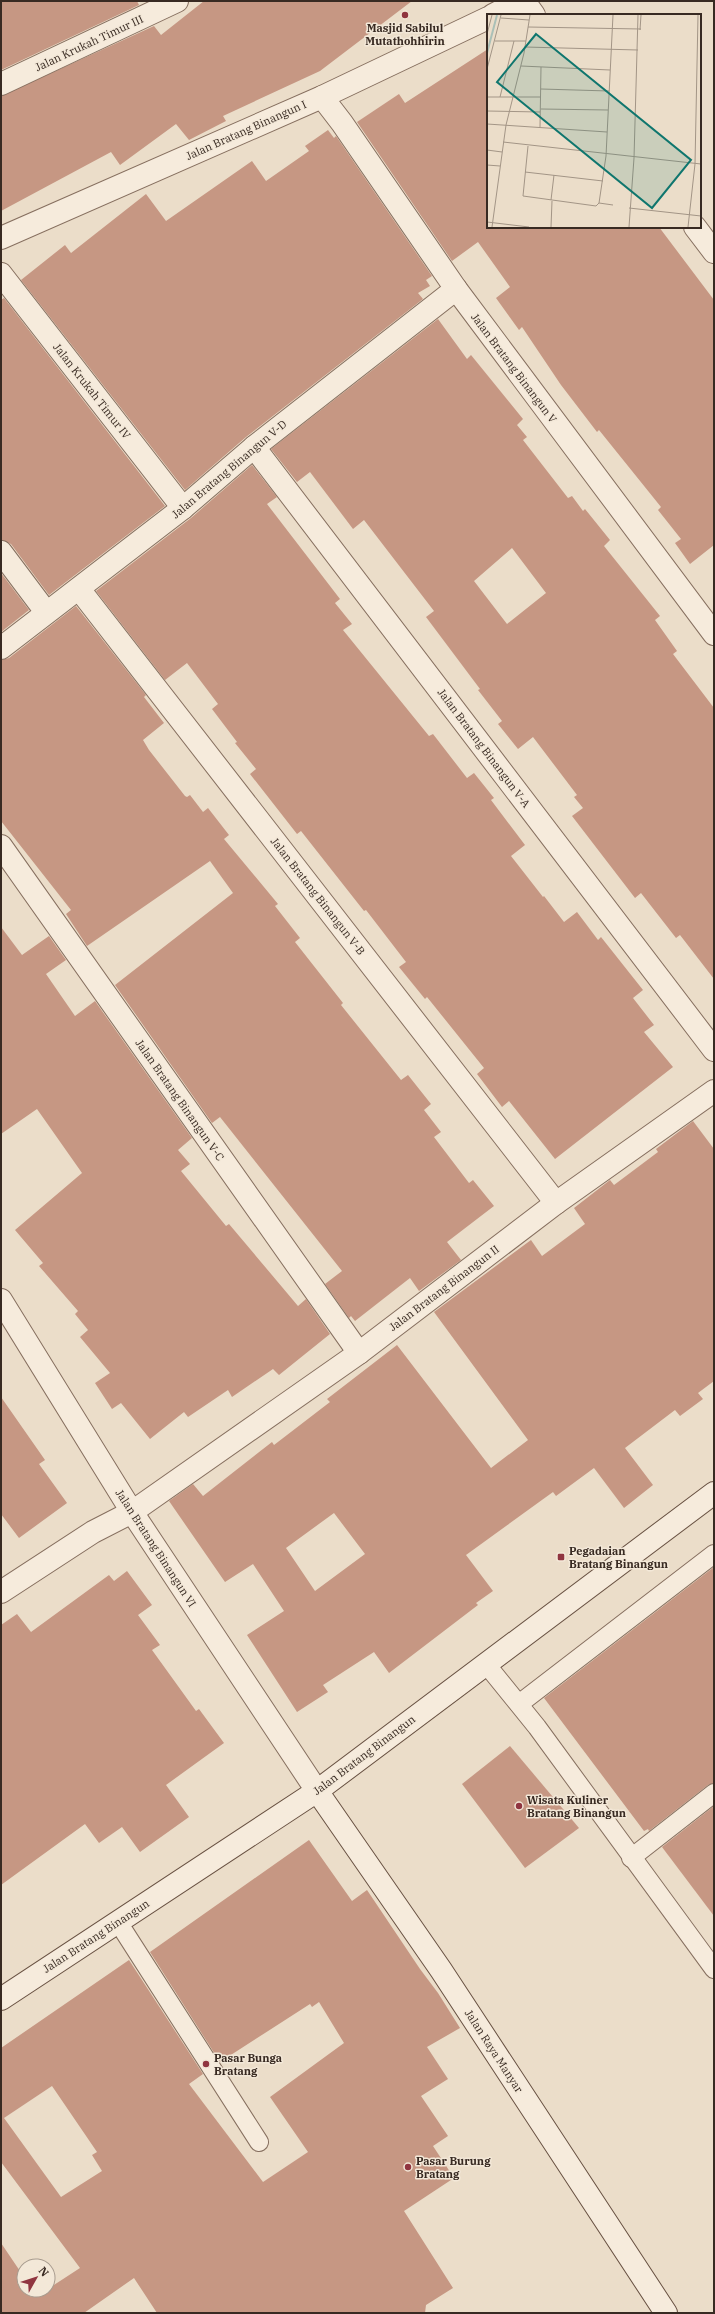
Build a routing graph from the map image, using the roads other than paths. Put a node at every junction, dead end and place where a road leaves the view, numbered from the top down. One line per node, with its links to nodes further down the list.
1 (176, 1): 7 (street, Jalan Krukah Timur III)
2 (520, 1): 4 (street)
3 (524, 1): 5 (street)
4 (495, 14)
5 (533, 14)
6 (487, 18): 8 (street, Jalan Bratang Binangun I)
7 (1, 84)
8 (322, 97): 10 (street, Jalan Bratang Binangun I); 13 (street, Jalan Bratang Binangun V)
9 (696, 228): 11 (street)
10 (1, 238)
11 (714, 252)
12 (1, 274): 15 (street, Jalan Krukah Timur IV)
13 (456, 289): 14 (street, Jalan Bratang Binangun V-D); 19 (street, Jalan Bratang Binangun V)
14 (254, 447): 15 (street, Jalan Bratang Binangun V-D); 22 (street, Jalan Bratang Binangun V-A)
15 (183, 508): 17 (street, Jalan Bratang Binangun V-D)
16 (1, 552): 18 (street)
17 (79, 589): 18 (street, Jalan Bratang Binangun V-D); 24 (street, Jalan Bratang Binangun V-B)
18 (46, 612): 20 (street, Jalan Bratang Binangun V-D)
19 (714, 634)
20 (1, 648)
21 (1, 846): 26 (street, Jalan Bratang Binangun V-C)
22 (714, 1050)
23 (714, 1091): 24 (street, Jalan Bratang Binangun II)
24 (556, 1203): 26 (street, Jalan Bratang Binangun II)
25 (1, 1300): 28 (street, Jalan Bratang Binangun VI)
26 (359, 1353): 28 (street, Jalan Bratang Binangun II)
27 (714, 1493): 31 (street, Jalan Bratang Binangun)
28 (132, 1512): 30 (street, Jalan Bratang Binangun II); 33 (street, Jalan Bratang Binangun VI)
29 (714, 1554): 32 (lane)
30 (1, 1592)
31 (486, 1664): 32 (lane); 33 (street, Jalan Bratang Binangun)
32 (519, 1704): 35 (lane)
33 (317, 1791): 36 (street, Jalan Bratang Binangun); 40 (street, Jalan Raya Manyar)
34 (714, 1793): 35 (lane)
35 (631, 1858): 37 (lane)
36 (118, 1922): 38 (street, Jalan Bratang Binangun); 39 (lane)
37 (714, 1969)
38 (1, 1999)
39 (259, 2142)
40 (666, 2313)

